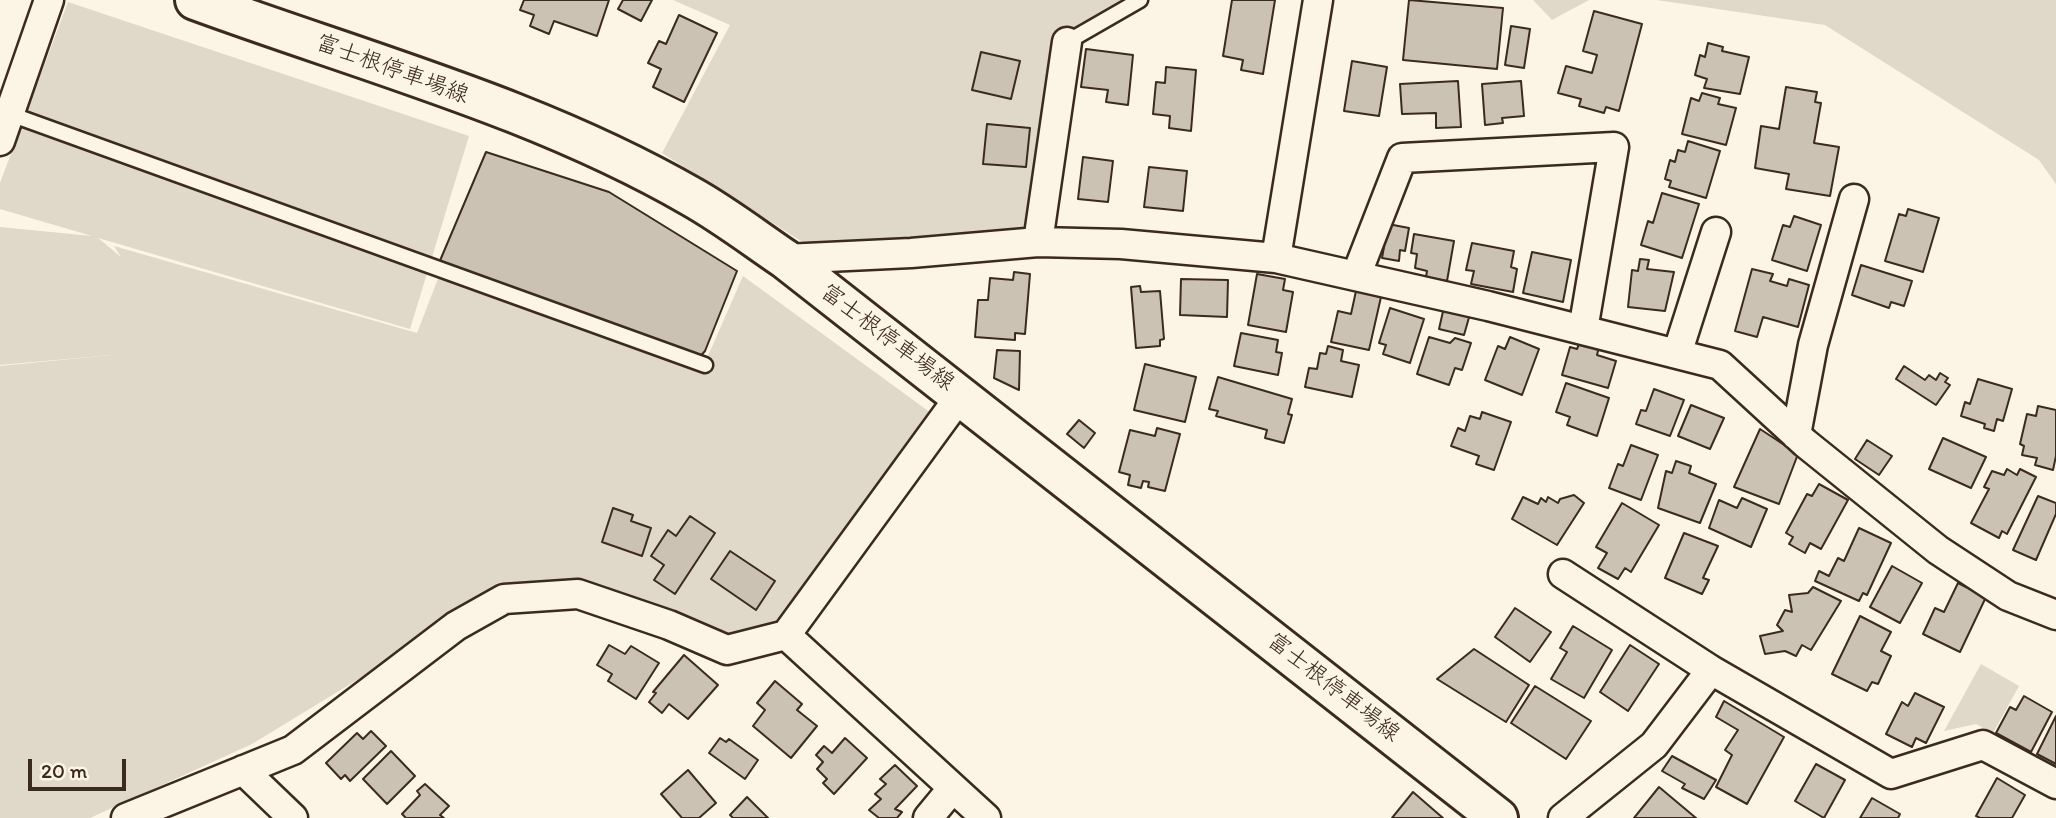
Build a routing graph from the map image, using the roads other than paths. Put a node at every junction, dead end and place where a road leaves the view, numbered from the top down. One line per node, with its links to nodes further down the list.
1 (49, 0): 6 (street)
2 (195, 0): 12 (main road, 富士根停車場線)
3 (1140, 0): 5 (lane)
4 (1318, 0): 11 (street)
5 (1067, 42): 10 (street)
6 (10, 114): 7 (street); 16 (lane)
7 (0, 141)
8 (1854, 199): 18 (street)
9 (1716, 232): 15 (street)
10 (1038, 242): 11 (street); 12 (street)
11 (1276, 258): 13 (street)
12 (785, 259): 17 (main road, 富士根停車場線)
13 (1356, 276): 14 (street); 14 (street)
14 (1583, 330): 15 (street)
15 (1677, 354): 18 (street)
16 (705, 365)
17 (961, 395): 21 (street); 30 (main road, 富士根停車場線)
18 (1796, 435): 20 (street)
19 (1563, 574): 22 (street)
20 (2056, 615)
21 (786, 635): 23 (street); 25 (street)
22 (1711, 670): 24 (street); 31 (street)
23 (243, 770): 26 (street); 27 (street)
24 (2056, 784)
25 (952, 789): 28 (street); 29 (street)
26 (126, 818)
27 (293, 818)
28 (928, 818)
29 (986, 818)
30 (1498, 818)
31 (1563, 818)

